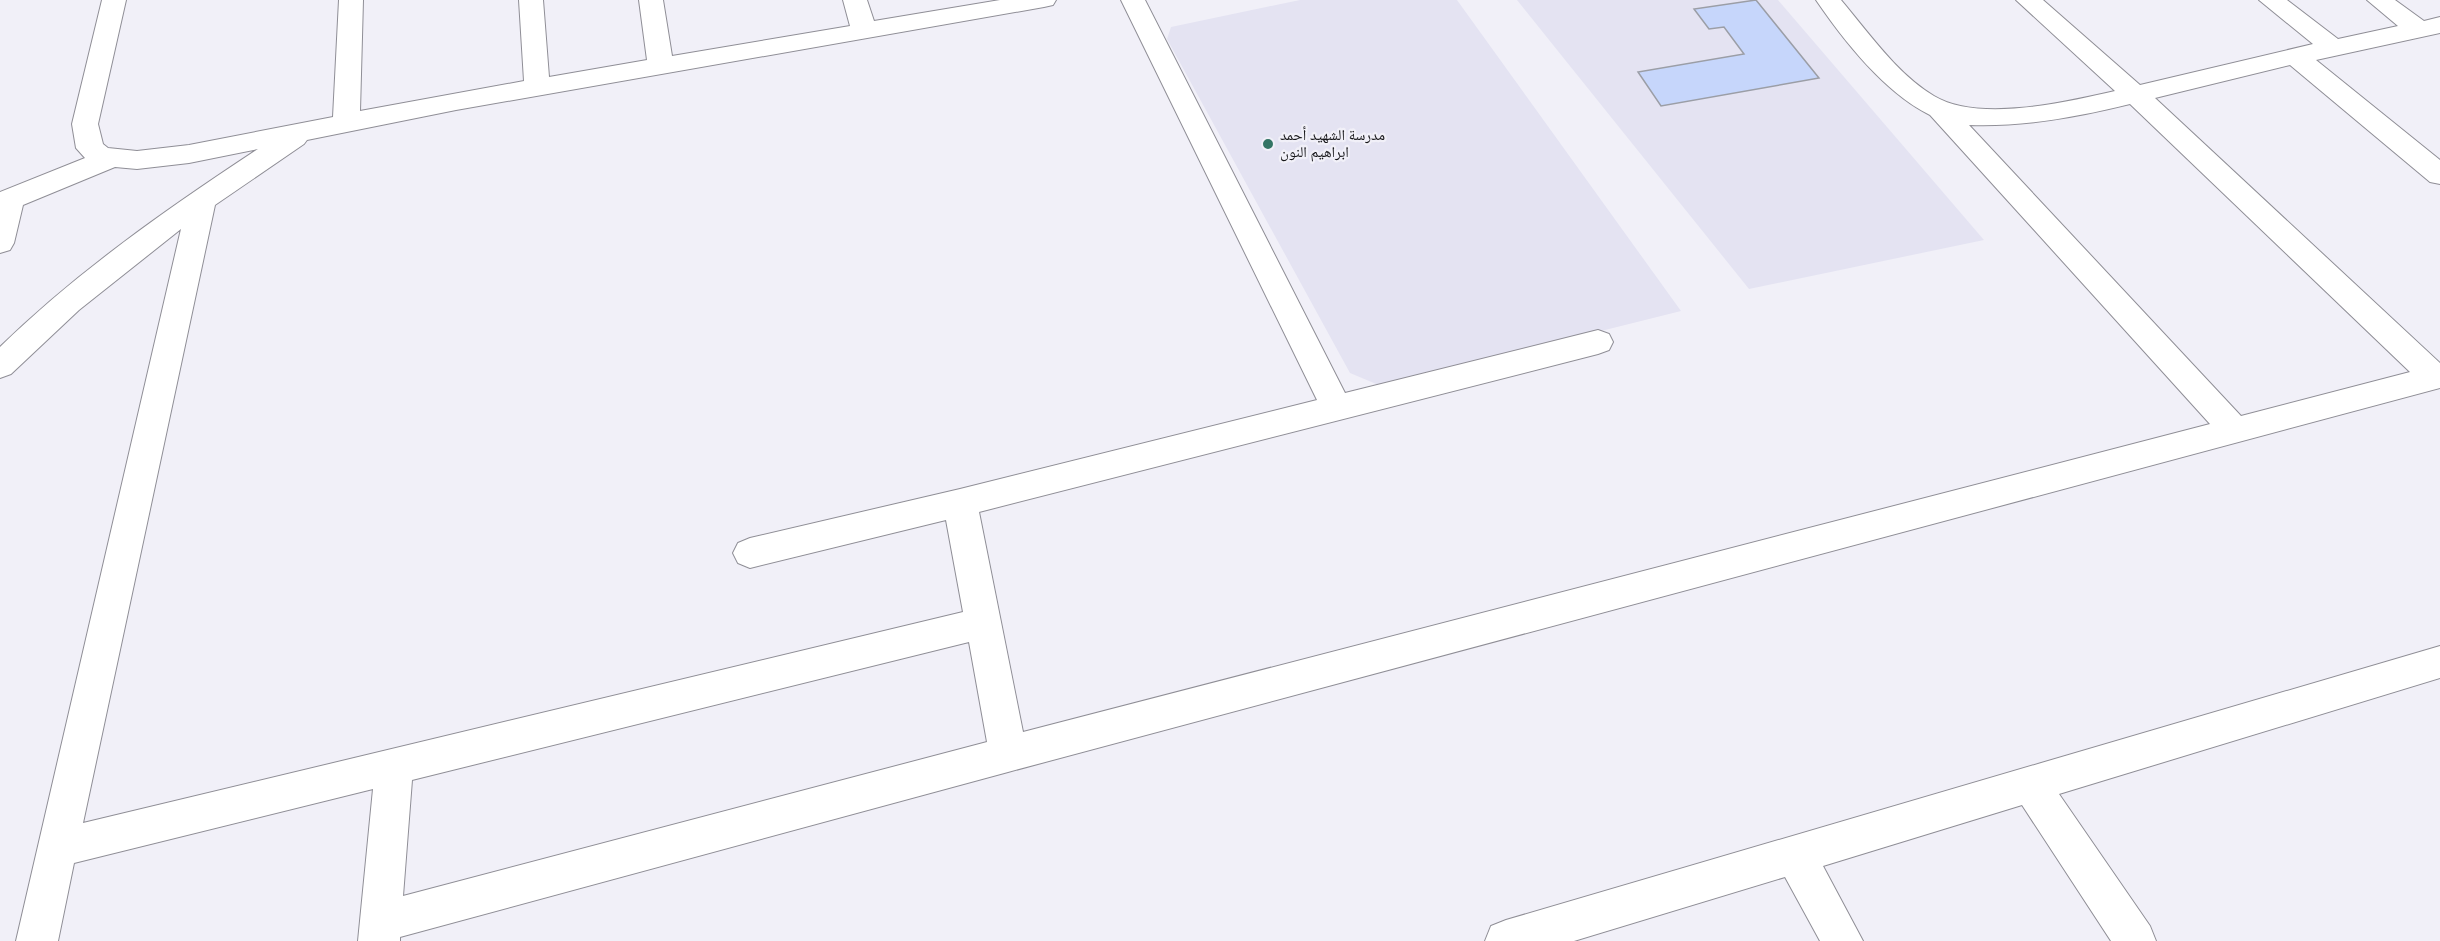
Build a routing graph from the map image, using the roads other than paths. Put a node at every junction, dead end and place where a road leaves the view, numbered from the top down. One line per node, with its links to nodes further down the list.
1 (114, 0): 22 (street)
2 (351, 0): 20 (street)
3 (531, 0): 17 (street)
4 (651, 0): 16 (street)
5 (855, 0): 13 (street)
6 (1044, 0): 13 (street)
7 (1133, 0): 30 (street)
8 (1828, 0): 19 (street)
9 (2028, 0): 18 (street)
10 (2271, 0): 14 (street)
11 (2379, 0): 12 (street)
12 (2430, 27): 14 (street)
13 (864, 31): 16 (street)
14 (2334, 48): 15 (street)
15 (2295, 56): 18 (street); 23 (street)
16 (661, 66): 17 (street)
17 (537, 87): 20 (street)
18 (2134, 93): 19 (street); 29 (street)
19 (1940, 110): 31 (street)
20 (346, 122): 21 (street)
21 (308, 129): 22 (street); 24 (street)
22 (112, 158): 25 (street)
23 (2440, 175)
24 (202, 200): 28 (street); 39 (street)
25 (5, 201): 26 (street)
26 (0, 243)
27 (1598, 342): 30 (street)
28 (0, 366)
29 (2437, 376): 31 (street)
30 (1337, 408): 32 (street)
31 (2235, 430): 36 (street)
32 (960, 503): 33 (street); 34 (street)
33 (750, 553)
34 (982, 623): 36 (street); 37 (street)
35 (2440, 662): 38 (street)
36 (1008, 754): 41 (street)
37 (394, 766): 39 (street); 41 (street)
38 (2030, 784): 40 (street); 45 (street)
39 (58, 848): 42 (street)
40 (1795, 855): 43 (street); 44 (street)
41 (380, 931)
42 (38, 941)
43 (1506, 941)
44 (1842, 941)
45 (2135, 941)

